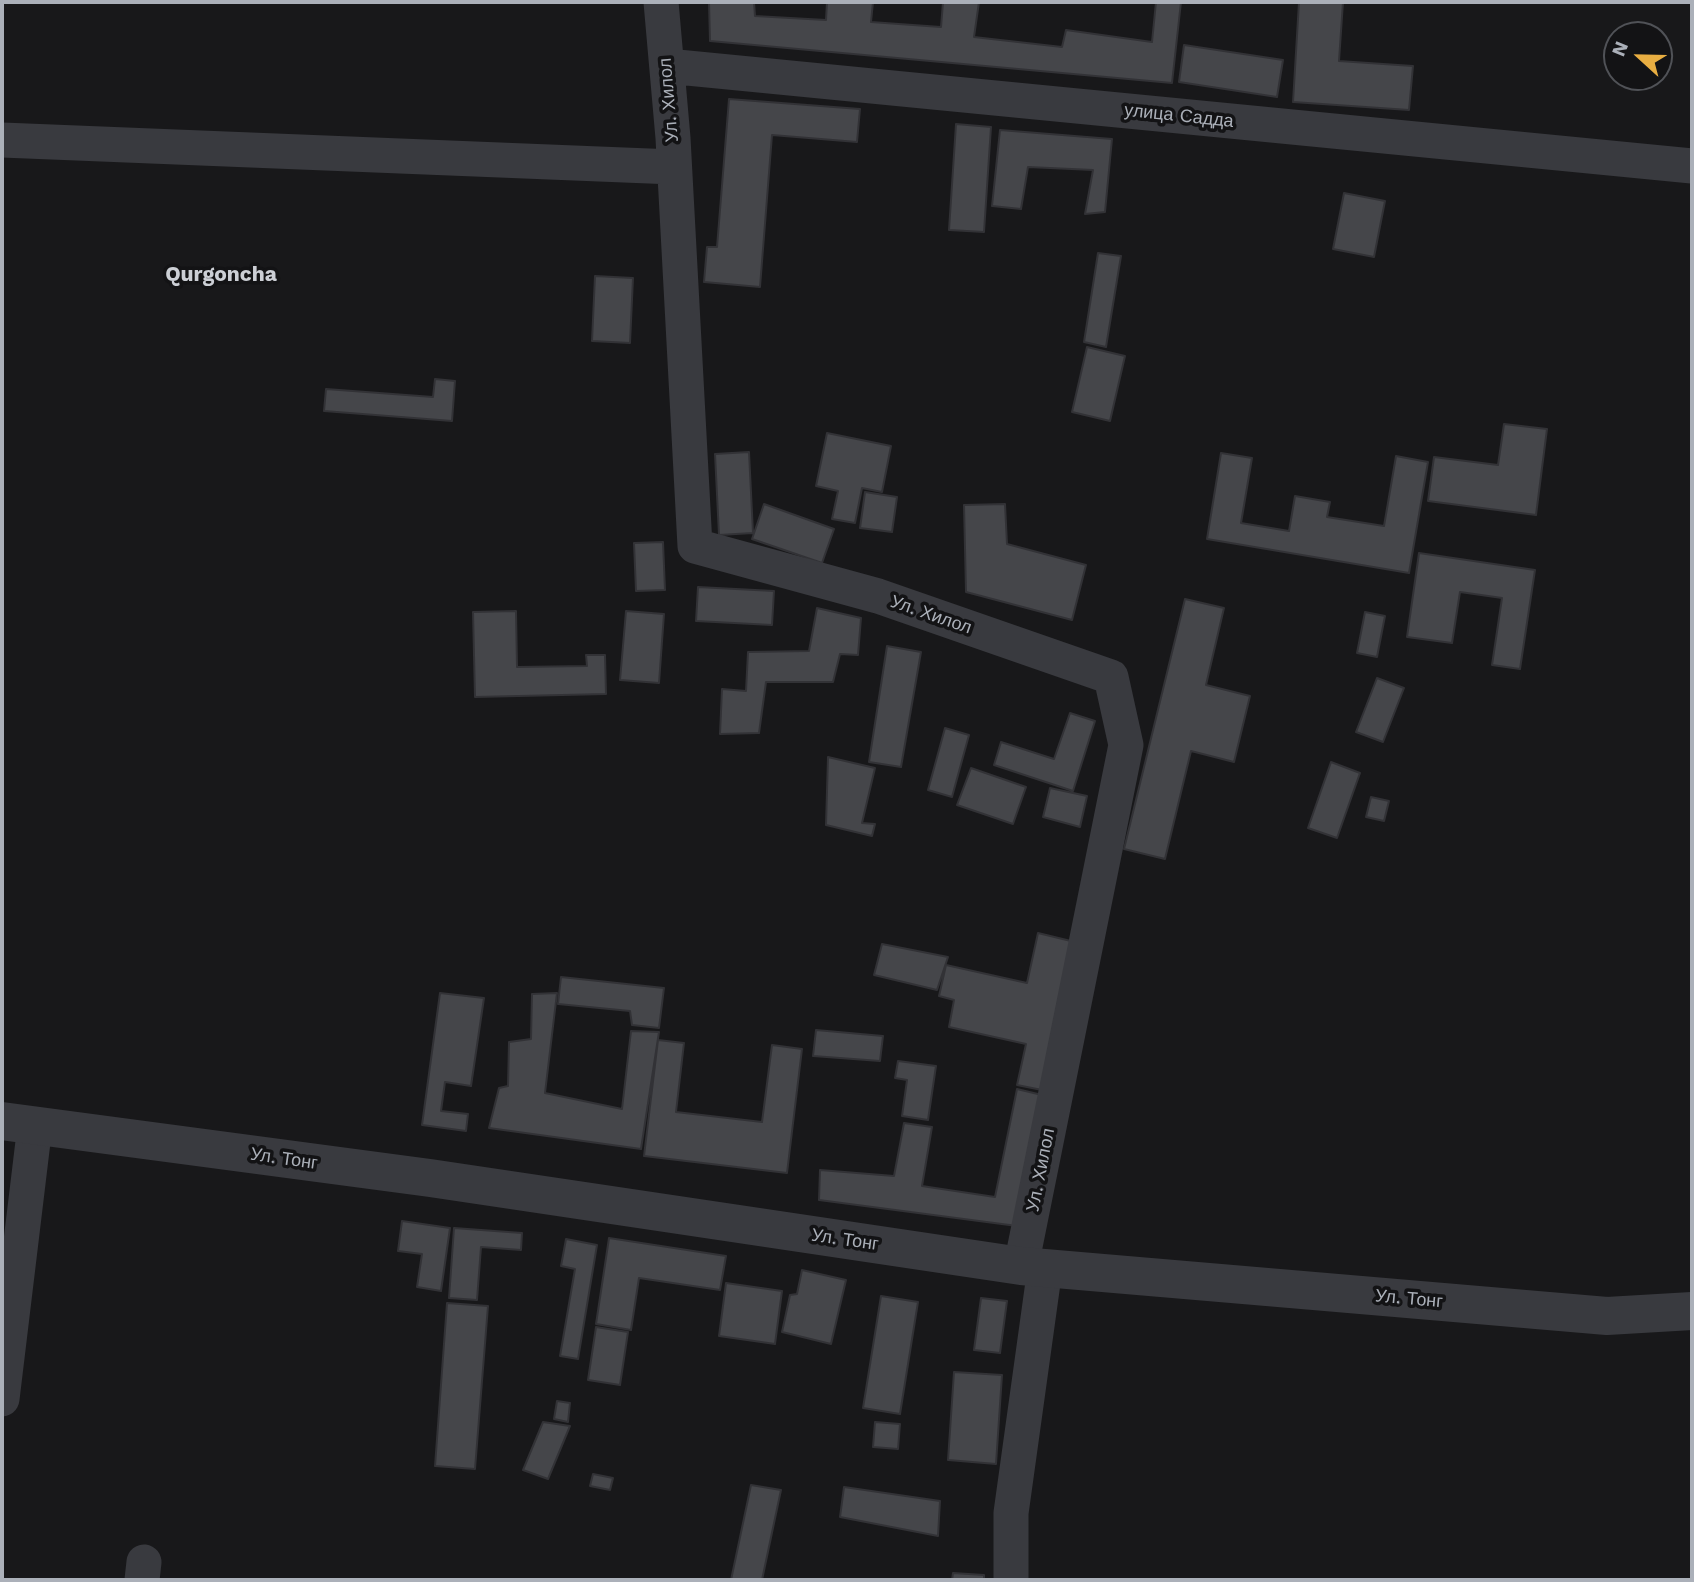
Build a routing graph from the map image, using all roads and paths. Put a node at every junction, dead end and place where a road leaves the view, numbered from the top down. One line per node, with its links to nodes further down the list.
1 (661, 2): 2 (street, Ул. Хилол)
2 (667, 66): 4 (street, улица Садда); 5 (street, Ул. Хилол)
3 (2, 140): 5 (street)
4 (1692, 166)
5 (674, 167): 7 (street, Ул. Хилол)
6 (18, 1123): 7 (street, Ул. Тонг); 9 (street)
7 (1033, 1267): 8 (street, Ул. Тонг); 10 (street)
8 (1692, 1311)
9 (2, 1399)
10 (1011, 1580)

